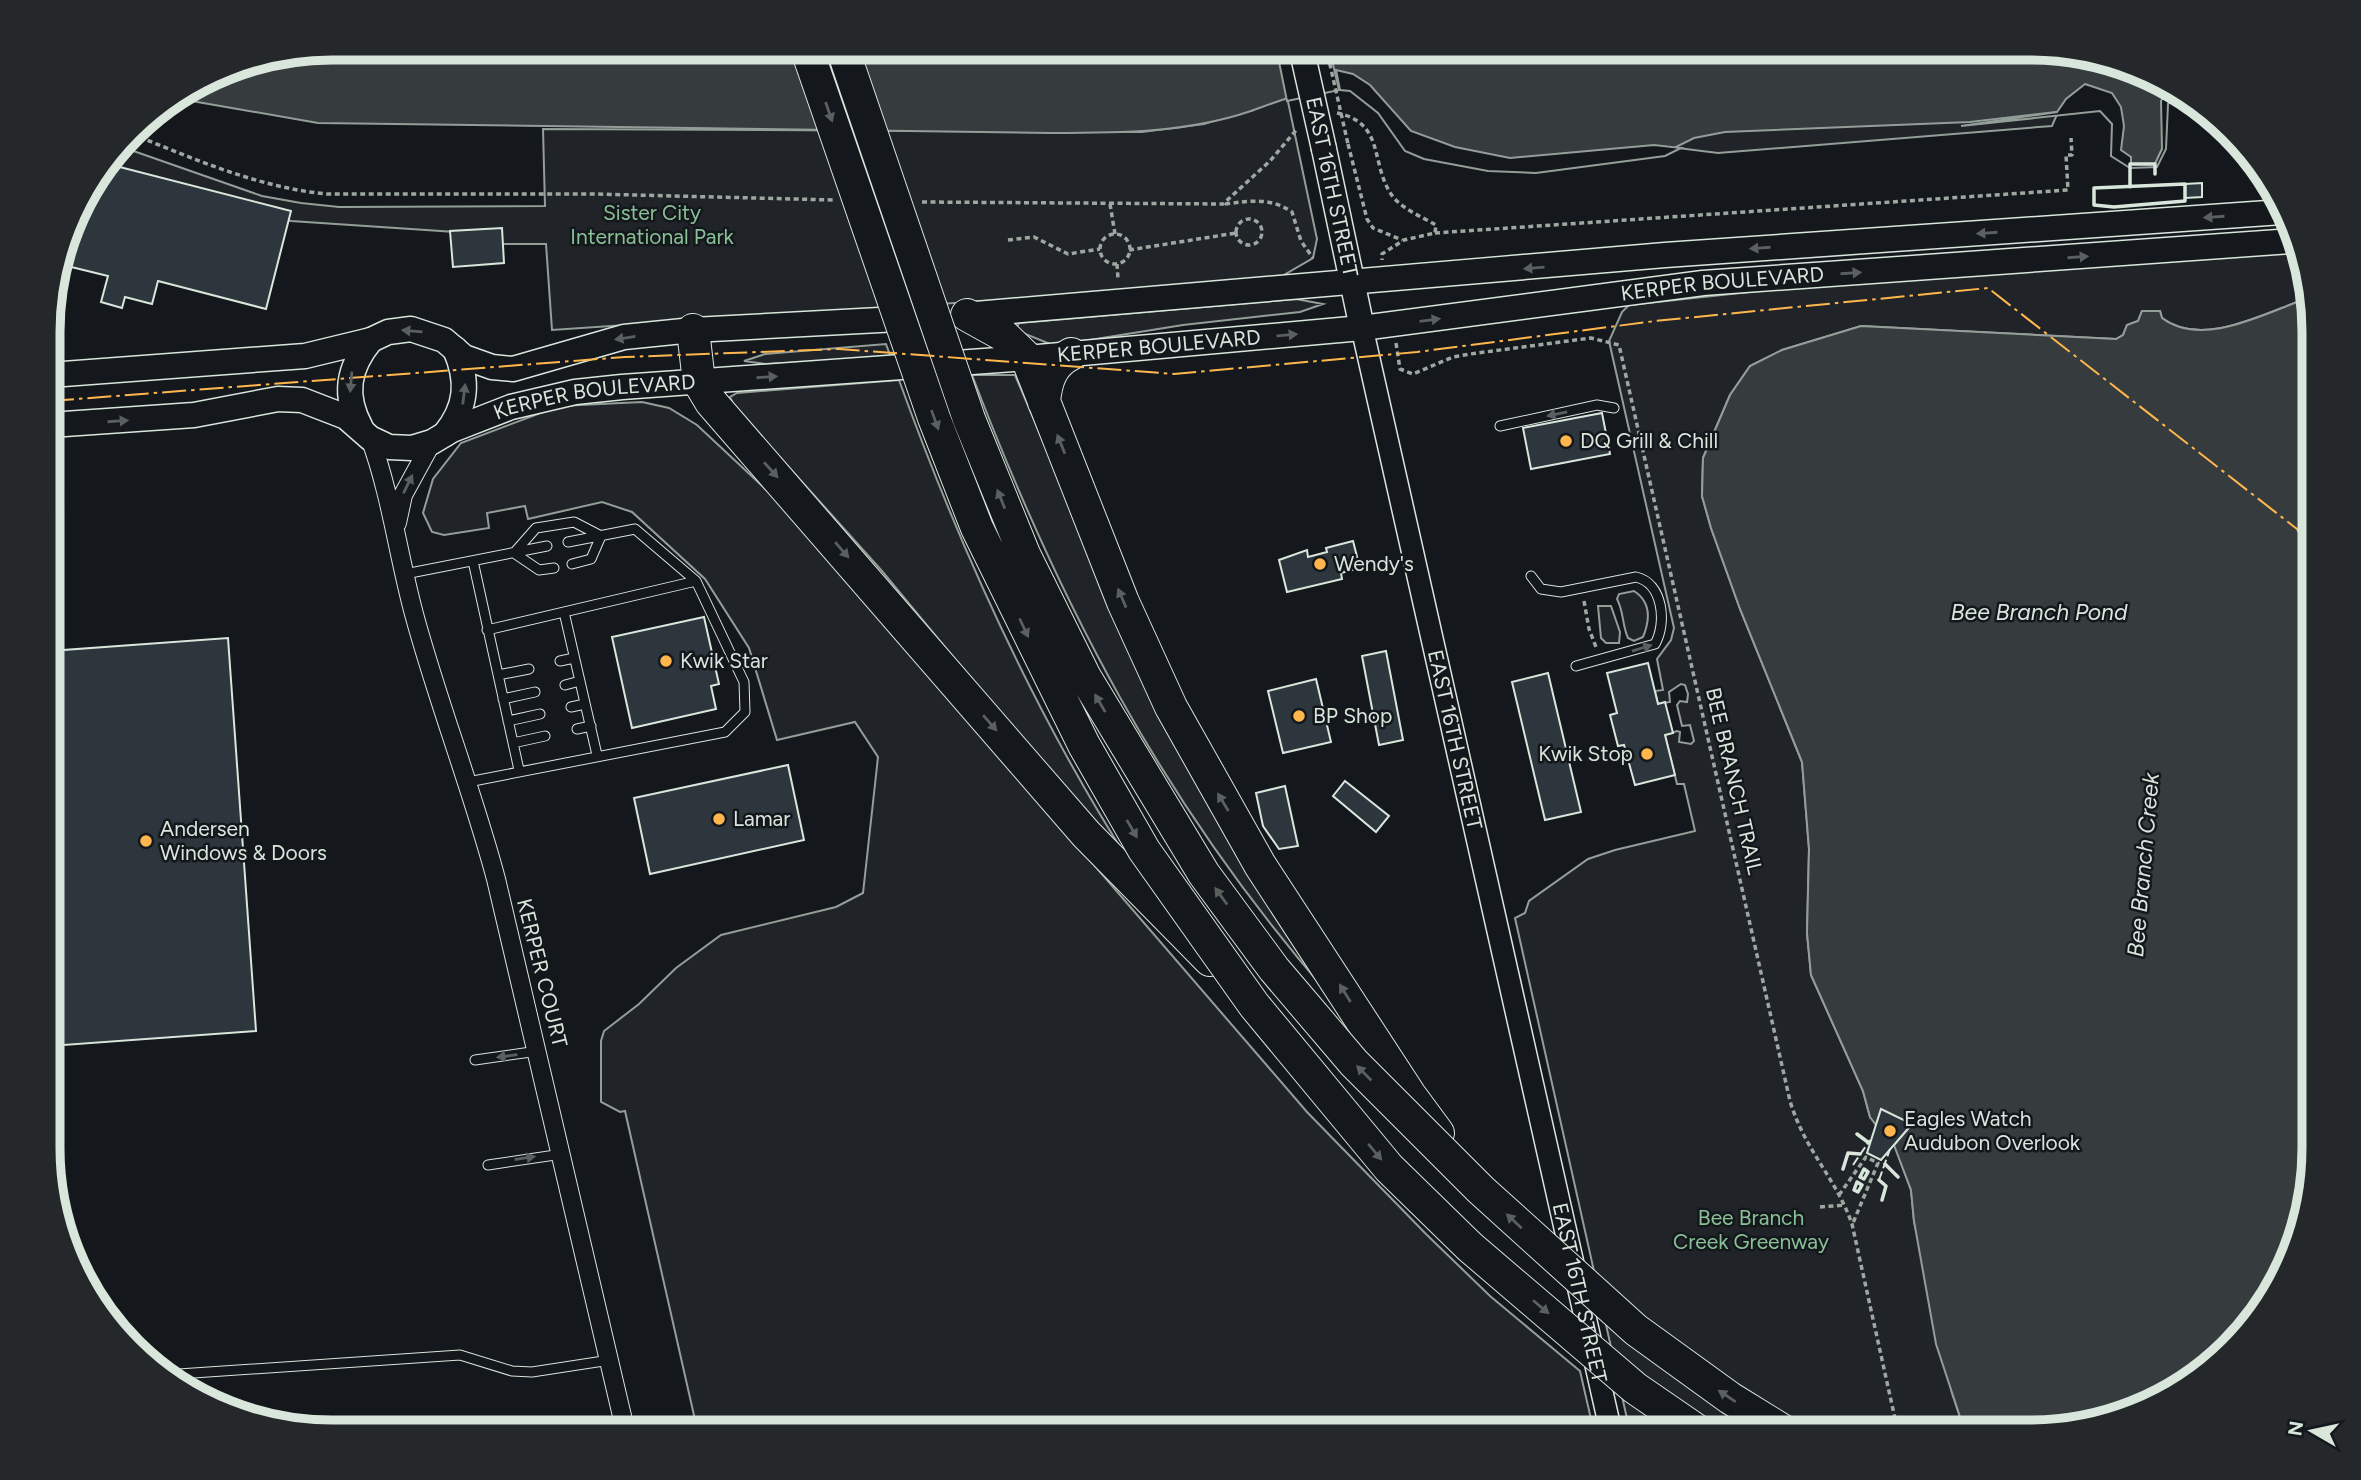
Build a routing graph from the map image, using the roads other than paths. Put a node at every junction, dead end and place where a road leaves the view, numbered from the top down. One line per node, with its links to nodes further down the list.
1 (811, 60): 55 (highway, one-way to 55, bridge)
2 (846, 60): 60 (highway, one-way to 2, bridge)
3 (1306, 60): 6 (main road, EAST 16TH STREET, bridge)
4 (2274, 213): 6 (main road, KERPER BOULEVARD, one-way to 6)
5 (2286, 241): 8 (main road, KERPER BOULEVARD, one-way to 5)
6 (1353, 284): 7 (main road, KERPER BOULEVARD); 8 (main road, EAST 16TH STREET)
7 (967, 315): 9 (main road, KERPER BOULEVARD); 13 (highway)
8 (1362, 328): 12 (main road, KERPER BOULEVARD, one-way to 8); 64 (street, EAST 16TH STREET)
9 (692, 330): 11 (main road, KERPER BOULEVARD, one-way to 11); 15 (highway)
10 (372, 340): 11 (main road, KERPER BOULEVARD, one-way to 10); 14 (main road, KERPER BOULEVARD); 20 (main road, one-way to 20)
11 (455, 349): 21 (main road, one-way to 11)
12 (1071, 354): 13 (main road, KERPER BOULEVARD); 16 (highway)
13 (1027, 358): 15 (main road, KERPER BOULEVARD, one-way to 13); 16 (highway)
14 (60, 374)
15 (699, 382): 21 (main road, KERPER BOULEVARD); 55 (highway, one-way to 55, bridge)
16 (1044, 402): 60 (highway, one-way to 16, bridge)
17 (1614, 408): 19 (lane, one-way to 19)
18 (60, 424): 20 (main road, KERPER BOULEVARD, one-way to 20)
19 (1500, 426)
20 (365, 433): 21 (main road, KERPER BOULEVARD); 22 (street, KERPER COURT)
21 (438, 439): 22 (street, one-way to 21)
22 (396, 530): 30 (street, KERPER COURT)
23 (601, 536): 24 (lane); 26 (lane); 28 (lane); 32 (lane)
24 (568, 542)
25 (547, 546): 26 (lane)
26 (514, 553): 27 (lane); 29 (lane)
27 (473, 561): 30 (lane); 34 (lane)
28 (572, 565)
29 (554, 568)
30 (405, 574): 54 (street, KERPER COURT)
31 (1531, 576): 37 (lane, one-way to 31)
32 (696, 581): 33 (lane); 52 (lane)
33 (564, 612): 34 (lane); 35 (lane)
34 (487, 630): 39 (lane)
35 (574, 658): 36 (lane); 40 (lane)
36 (561, 661)
37 (1576, 666)
38 (529, 669): 39 (lane)
39 (498, 675): 43 (lane)
40 (580, 681): 41 (lane); 44 (lane)
41 (565, 685)
42 (535, 692): 43 (lane)
43 (503, 699): 47 (lane)
44 (585, 704): 45 (lane); 48 (lane)
45 (571, 707)
46 (540, 714): 47 (lane)
47 (508, 721): 51 (lane)
48 (591, 726): 49 (lane); 52 (lane)
49 (577, 729)
50 (545, 736): 51 (lane)
51 (513, 743): 53 (lane)
52 (597, 755): 53 (lane)
53 (519, 770): 54 (lane)
54 (468, 782): 56 (street, KERPER COURT)
55 (1254, 1005): 65 (highway, one-way to 65, bridge)
56 (538, 1051): 57 (lane, one-way to 57); 58 (street, KERPER COURT)
57 (475, 1060)
58 (563, 1154): 59 (lane, one-way to 58); 61 (street, KERPER COURT)
59 (488, 1165)
60 (1482, 1190): 66 (highway, one-way to 60, bridge)
61 (610, 1360): 62 (lane); 63 (street, KERPER COURT)
62 (180, 1375)
63 (623, 1420)
64 (1608, 1420)
65 (1682, 1420)
66 (1766, 1420)

